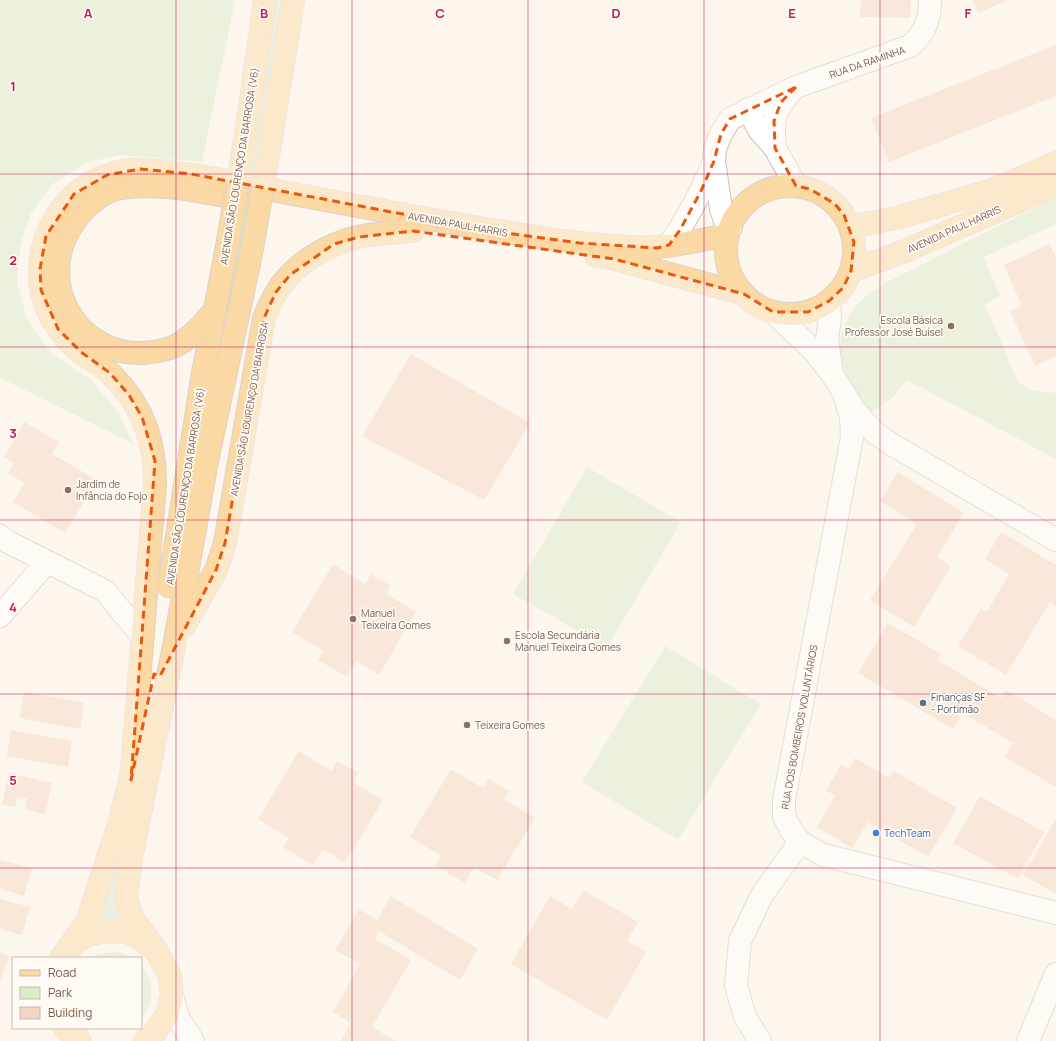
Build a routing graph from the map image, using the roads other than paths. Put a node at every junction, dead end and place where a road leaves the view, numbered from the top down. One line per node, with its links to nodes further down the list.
1 (265, 0): 18 (main road, AVENIDA SÃO LOURENÇO DA BARROSA (V6), bridge)
2 (293, 0): 29 (main road, AVENIDA SÃO LOURENÇO DA BARROSA (V6), bridge)
3 (930, 0): 4 (street, RUA DA RAMINHA)
4 (796, 86): 5 (street, RUA DA RAMINHA); 6 (street)
5 (748, 109): 6 (street); 7 (street, RUA DA RAMINHA)
6 (775, 148): 10 (street)
7 (714, 161): 13 (street); 14 (street)
8 (1056, 163): 11 (main road, AVENIDA PAUL HARRIS)
9 (1056, 185): 15 (main road, AVENIDA PAUL HARRIS)
10 (796, 186): 11 (main road); 13 (main road)
11 (850, 228): 15 (main road)
12 (413, 231): 16 (main road, AVENIDA PAUL HARRIS); 18 (main road); 29 (main road, AVENIDA SÃO LOURENÇO DA BARROSA)
13 (729, 231): 14 (main road, AVENIDA PAUL HARRIS); 16 (main road)
14 (668, 245): 28 (main road, AVENIDA PAUL HARRIS)
15 (851, 271): 17 (main road)
16 (744, 294): 19 (main road)
17 (829, 301): 19 (main road); 20 (street)
18 (214, 311): 30 (main road, AVENIDA SÃO LOURENÇO DA BARROSA (V6))
19 (773, 312): 20 (street)
20 (832, 374): 21 (street)
21 (844, 394): 22 (street); 23 (street, RUA DOS BOMBEIROS VOLUNTÁRIOS)
22 (891, 444): 23 (street); 25 (street)
23 (845, 473): 31 (street, RUA DOS BOMBEIROS VOLUNTÁRIOS)
24 (0, 536): 26 (street)
25 (1056, 540)
26 (47, 562): 27 (street); 28 (street)
27 (0, 616)
28 (142, 636): 30 (main road, AVENIDA PAUL HARRIS)
29 (174, 647): 34 (main road, AVENIDA SÃO LOURENÇO DA BARROSA (V6))
30 (131, 780): 35 (main road, AVENIDA SÃO LOURENÇO DA BARROSA (V6))
31 (800, 842): 32 (street, RUA DOS BOMBEIROS VOLUNTÁRIOS); 46 (street)
32 (1046, 910): 33 (street)
33 (1056, 922)
34 (156, 950): 36 (main road, AVENIDA SÃO LOURENÇO DA BARROSA (V6)); 38 (main road, AVENIDA SÃO LOURENÇO DA BARROSA (V6))
35 (62, 957)
36 (62, 957)
37 (1056, 974): 47 (street)
38 (172, 995): 44 (main road, AVENIDA SÃO LOURENÇO DA BARROSA (V6)); 45 (street)
39 (1056, 1004): 48 (street)
40 (54, 1029): 42 (main road)
41 (66, 1029): 43 (main road)
42 (53, 1041)
43 (80, 1041)
44 (145, 1041)
45 (193, 1041)
46 (760, 1041)
47 (1028, 1041)
48 (1041, 1041)

